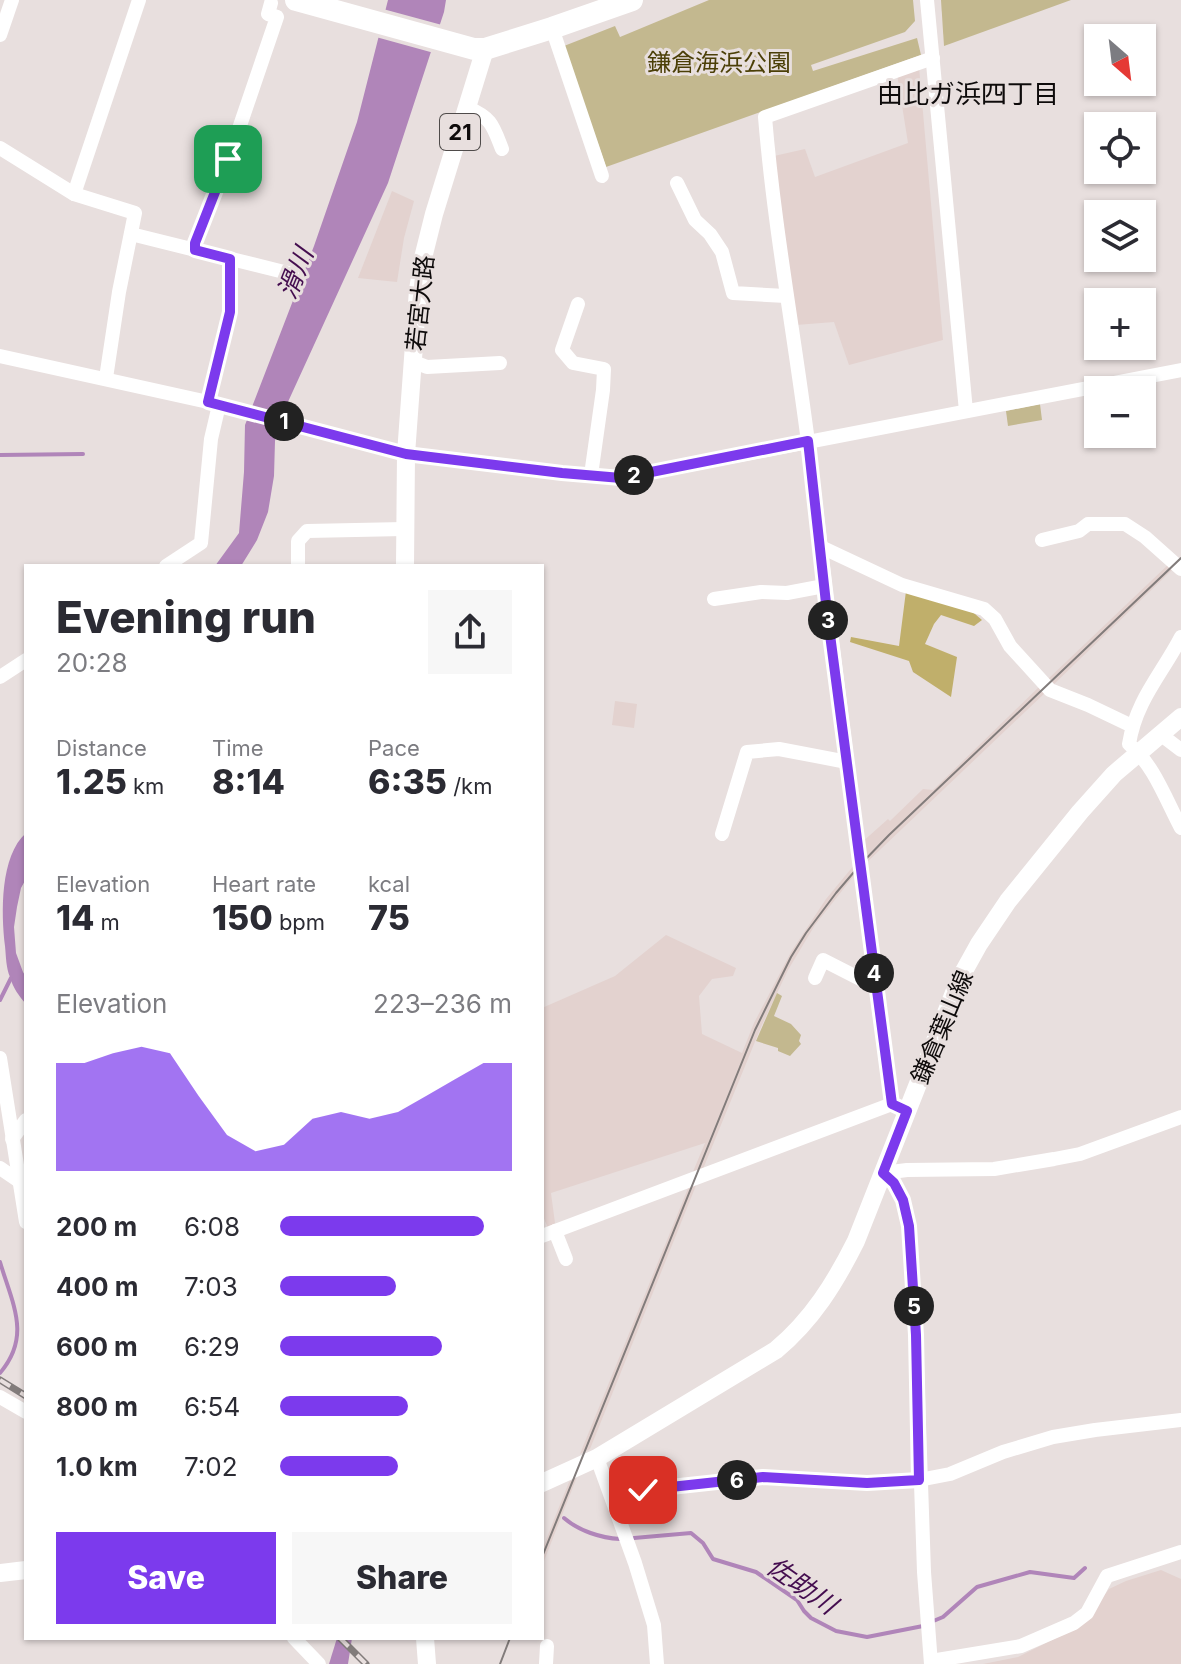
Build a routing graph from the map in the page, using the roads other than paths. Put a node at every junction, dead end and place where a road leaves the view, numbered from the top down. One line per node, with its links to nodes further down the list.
1 (12, 0): 8 (street)
2 (139, 0): 16 (street)
3 (296, 0): 9 (highway)
4 (632, 0): 7 (highway)
5 (927, 0): 10 (street)
6 (271, 3): 18 (street)
7 (552, 28): 9 (highway); 14 (street)
8 (0, 35)
9 (485, 49): 11 (main road, 若宮大路 / 21)
10 (933, 58): 21 (street); 29 (street)
11 (468, 108): 13 (street); 24 (main road, 若宮大路 / 21)
12 (0, 148): 16 (street)
13 (502, 149)
14 (602, 176)
15 (677, 183): 21 (street)
16 (74, 194): 17 (street)
17 (131, 234): 18 (street); 27 (street)
18 (195, 250): 19 (street)
19 (230, 259): 20 (street); 28 (street)
20 (292, 274)
21 (786, 296): 30 (street)
22 (578, 304): 32 (street)
23 (0, 356): 27 (street)
24 (414, 362): 25 (street); 31 (main road, 若宮大路 / 21)
25 (500, 363)
26 (1181, 370): 29 (street)
27 (106, 378): 28 (street)
28 (214, 403): 31 (street); 36 (street)
29 (966, 411): 30 (street)
30 (808, 441): 32 (street); 35 (street)
31 (406, 454): 32 (street); 33 (main road, 若宮大路 / 21)
32 (591, 475)
33 (404, 529): 37 (street); 38 (main road, 若宮大路 / 21)
34 (1042, 540): 39 (street)
35 (819, 546): 40 (street); 46 (street)
36 (169, 564)
37 (298, 564)
38 (405, 564)
39 (1181, 569)
40 (824, 586): 41 (street); 50 (street)
41 (714, 599)
42 (1181, 637): 46 (street)
43 (24, 661): 44 (street)
44 (0, 677)
45 (1181, 717): 47 (main road, 鎌倉葉山線)
46 (1132, 726): 49 (street)
47 (1160, 734): 48 (street); 49 (main road, 鎌倉葉山線)
48 (1181, 750)
49 (1139, 752): 51 (street); 56 (main road, 鎌倉葉山線)
50 (847, 762): 52 (street); 54 (street)
51 (1181, 828)
52 (722, 834)
53 (815, 978): 54 (street)
54 (876, 987): 56 (street)
55 (0, 1058): 59 (street)
56 (899, 1108): 61 (main road, 鎌倉葉山線); 64 (street)
57 (1181, 1117): 61 (street)
58 (24, 1123): 59 (street)
59 (12, 1139): 62 (street)
60 (0, 1168): 62 (street)
61 (883, 1173): 69 (main road, 鎌倉葉山線); 70 (street)
62 (19, 1181): 63 (street)
63 (24, 1210)
64 (549, 1234): 65 (street)
65 (566, 1259)
66 (0, 1397): 67 (street)
67 (24, 1411)
68 (1180, 1422): 70 (street)
69 (597, 1458): 71 (main road, 鎌倉葉山線); 72 (street)
70 (919, 1480): 72 (street); 79 (street)
71 (544, 1482)
72 (612, 1497): 83 (street)
73 (1181, 1552): 79 (street)
74 (24, 1570): 75 (main road)
75 (0, 1573)
76 (296, 1640): 80 (street)
77 (425, 1640): 81 (main road)
78 (547, 1646): 82 (street)
79 (931, 1662)
80 (319, 1664)
81 (427, 1664)
82 (546, 1664)
83 (657, 1664)

